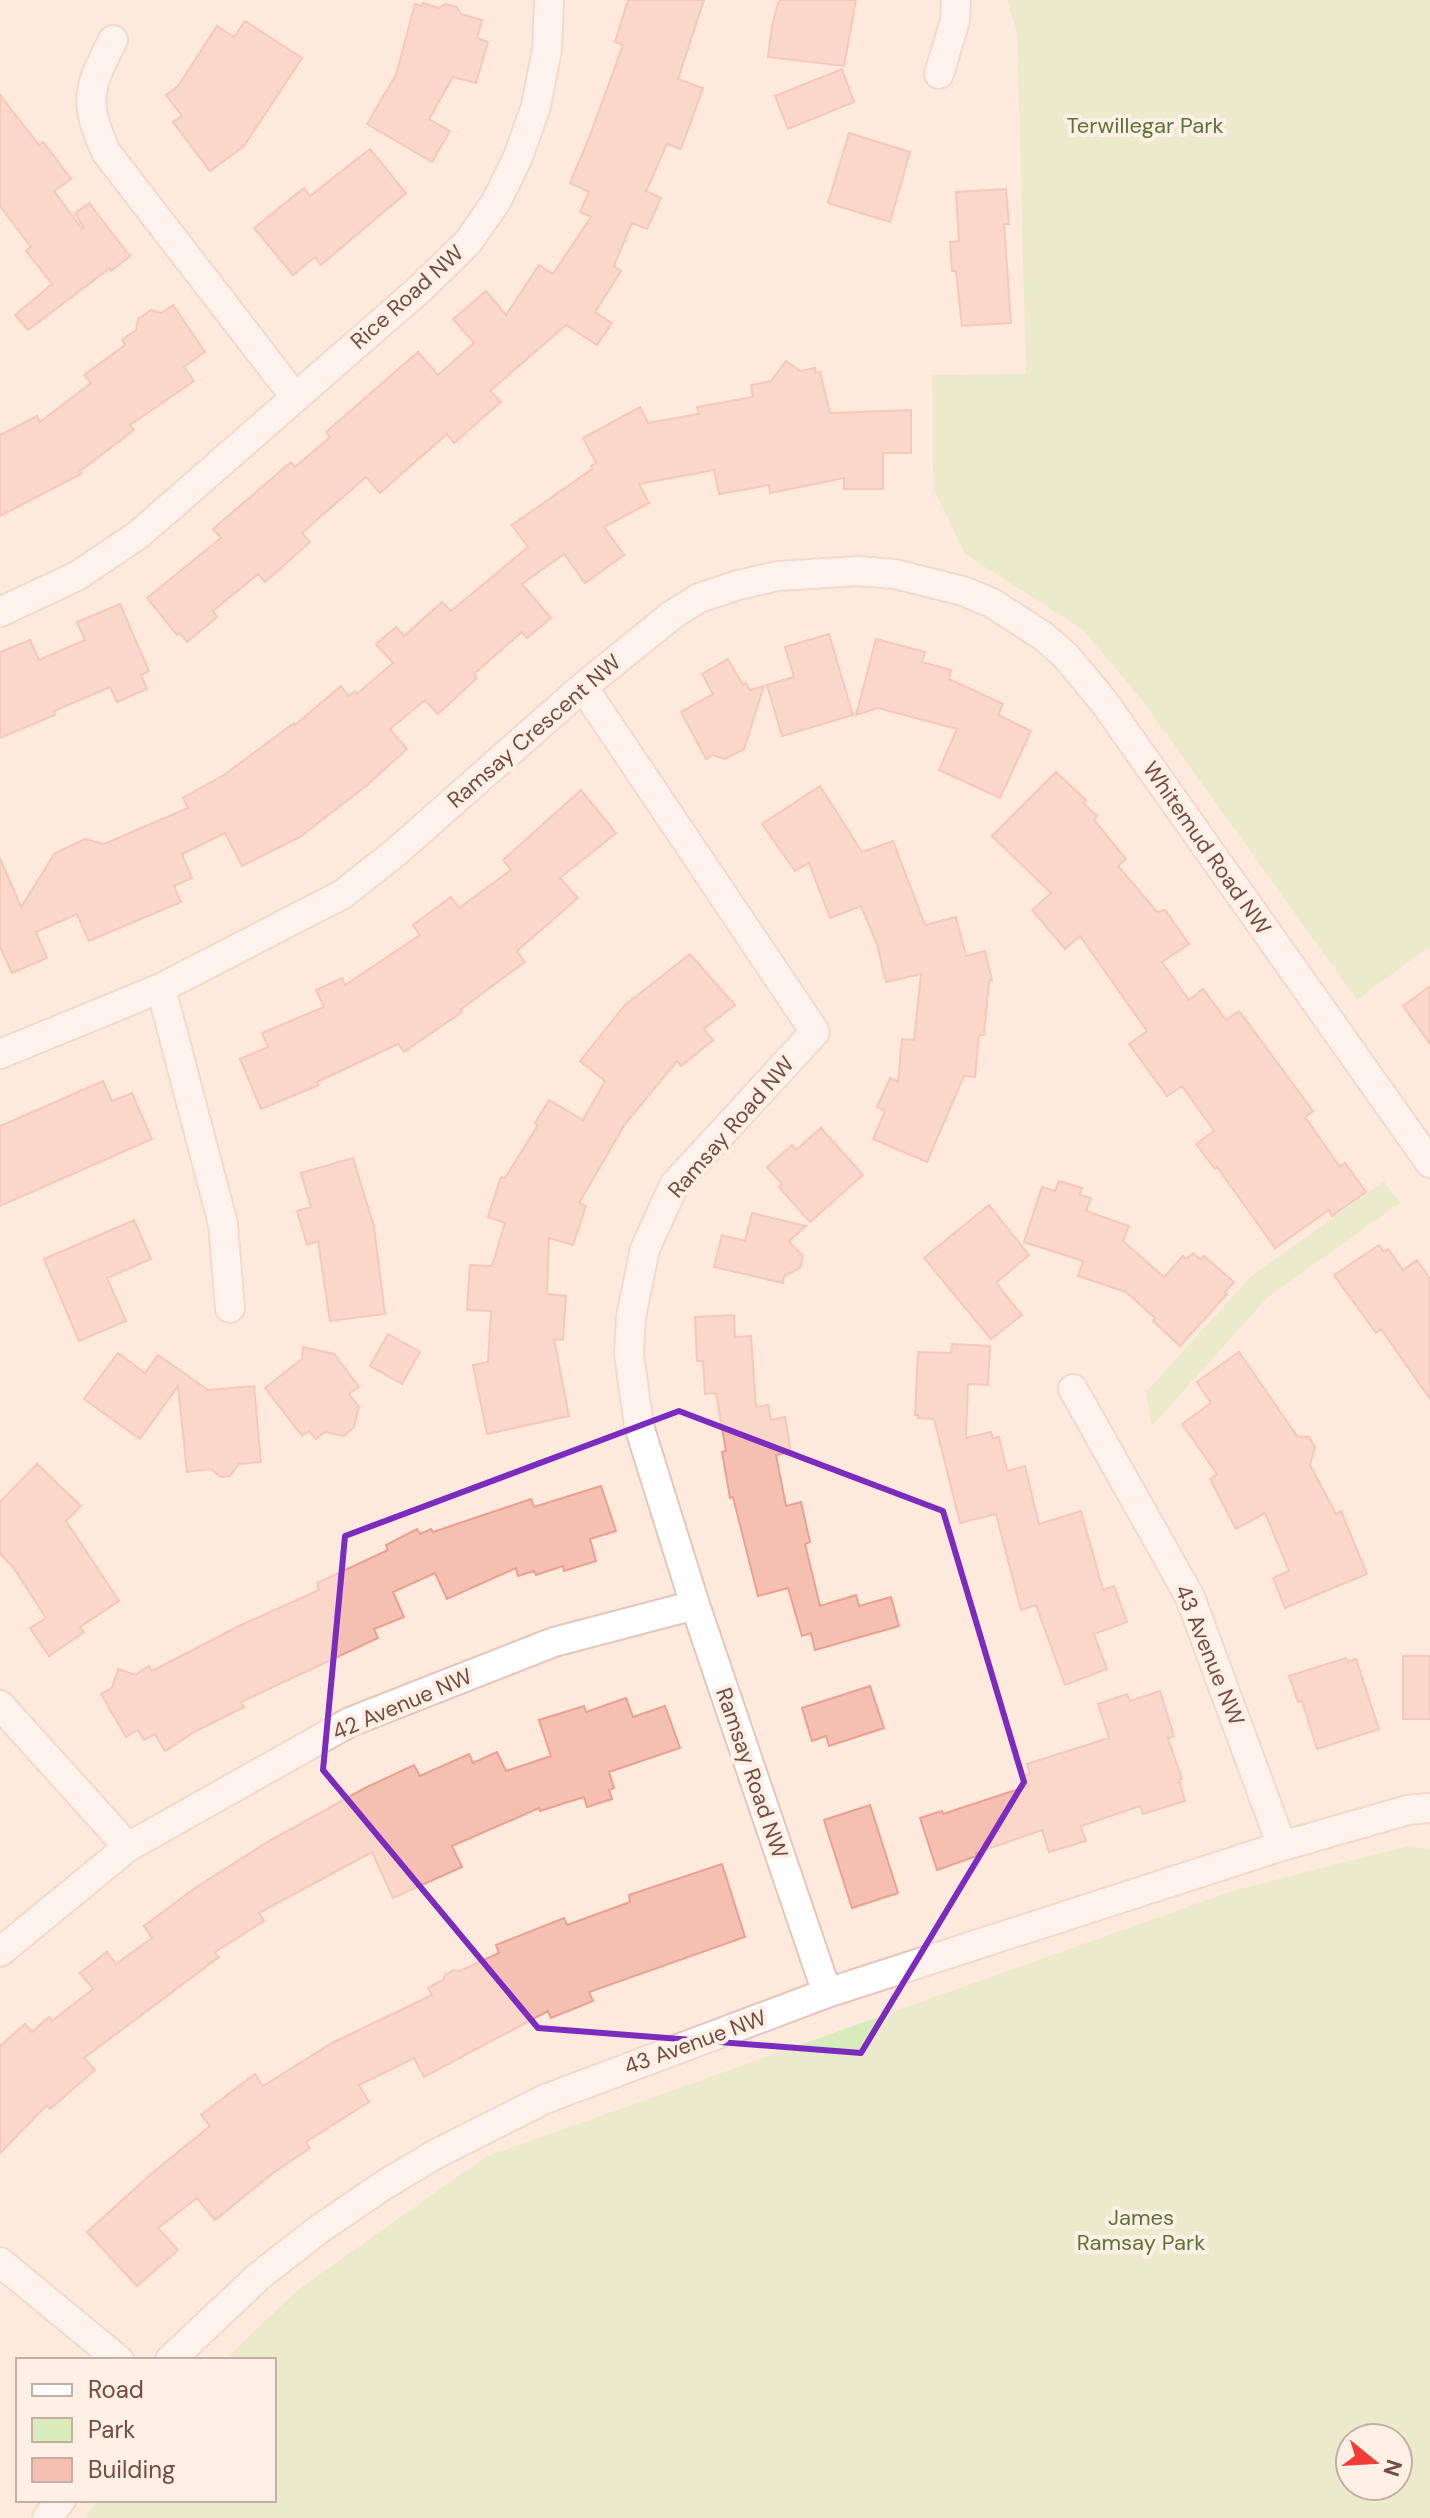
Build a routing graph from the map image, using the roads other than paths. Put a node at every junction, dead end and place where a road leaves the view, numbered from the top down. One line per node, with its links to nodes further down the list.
1 (549, 0): 5 (street, Rice Road NW)
2 (956, 0): 4 (street)
3 (113, 40): 5 (street)
4 (939, 74)
5 (295, 397): 7 (street, Rice Road NW)
6 (939, 583): 8 (street, Ramsay Crescent NW); 11 (street, Whitemud Road NW)
7 (0, 612)
8 (583, 687): 9 (street, Ramsay Crescent NW); 14 (street, Ramsay Road NW)
9 (161, 988): 10 (street, Ramsay Crescent NW); 12 (street)
10 (0, 1054)
11 (1430, 1163)
12 (230, 1308)
13 (1073, 1389): 17 (street, 43 Avenue NW)
14 (695, 1605): 18 (street, 42 Avenue NW); 20 (street, Ramsay Road NW)
15 (0, 1705): 18 (street)
16 (1430, 1808): 17 (street, 43 Avenue NW)
17 (1282, 1846): 20 (street, 43 Avenue NW)
18 (128, 1847): 19 (street, 42 Avenue NW)
19 (0, 1952)
20 (827, 1993): 23 (street, 43 Avenue NW)
21 (0, 2262): 22 (street)
22 (117, 2358)
23 (172, 2358)
24 (59, 2502): 25 (street)
25 (47, 2518)

